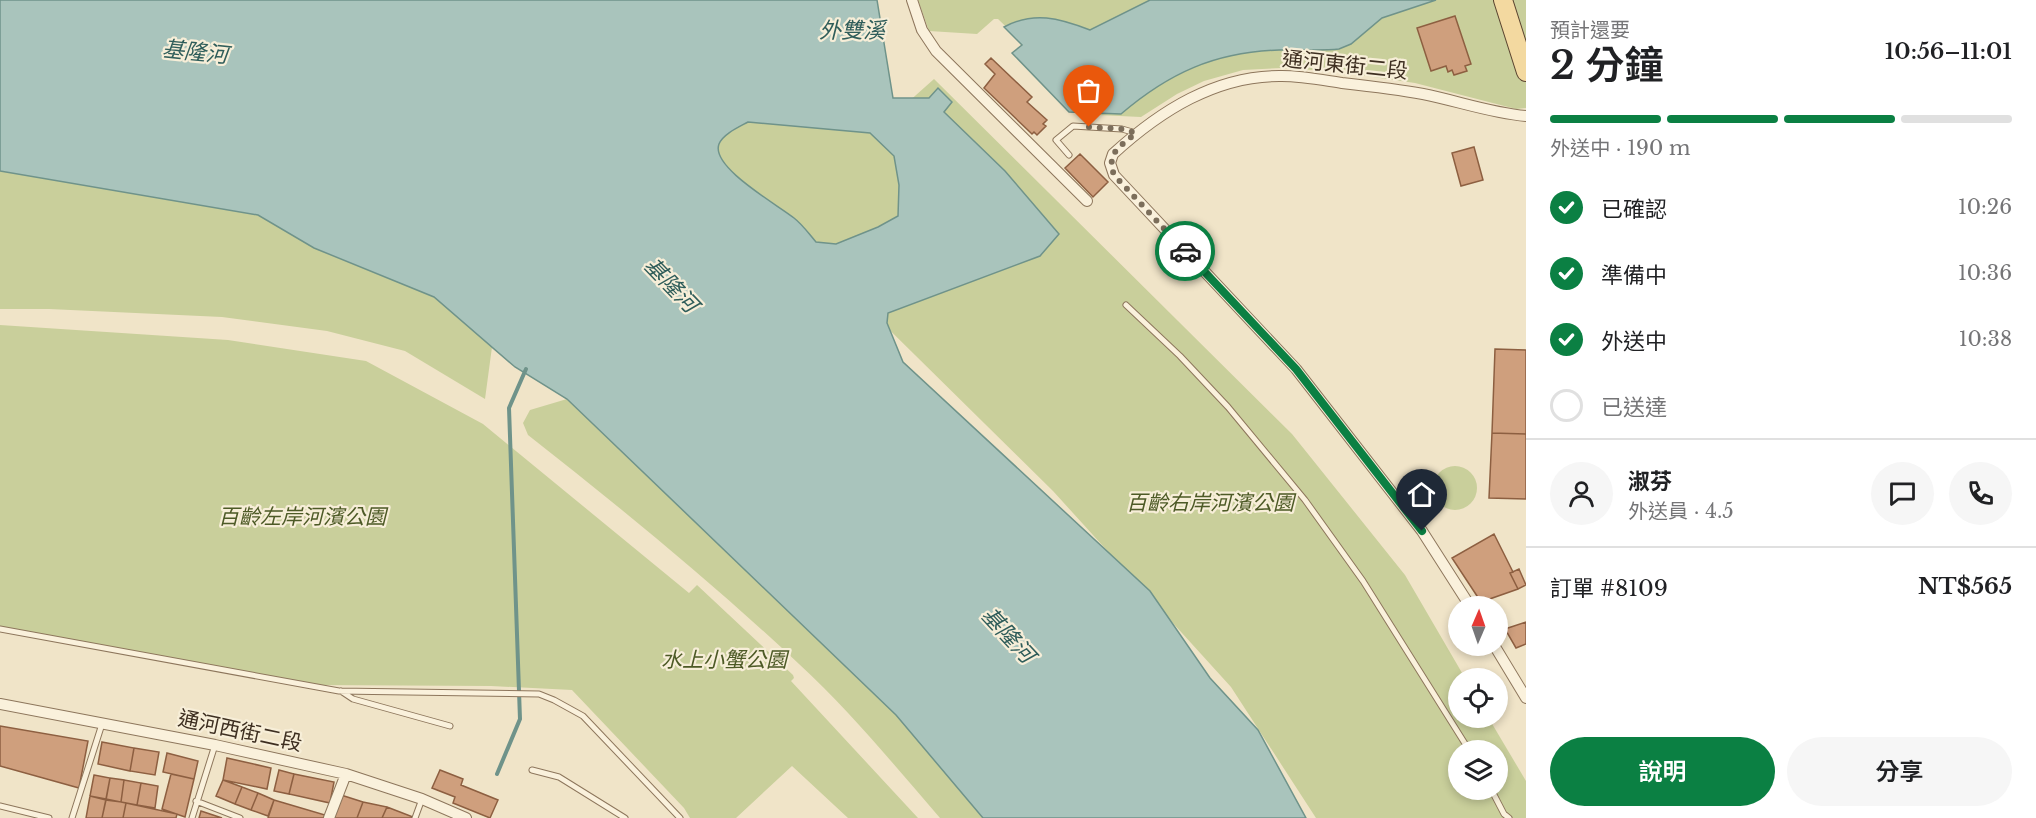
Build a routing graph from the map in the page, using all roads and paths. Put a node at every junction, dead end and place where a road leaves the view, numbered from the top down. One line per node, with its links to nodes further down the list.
1 (912, 0): 7 (street)
2 (1503, 0): 3 (main road)
3 (1526, 72)
4 (1526, 116): 5 (street, 通河東街二段)
5 (1136, 133): 6 (lane); 9 (street, 通河東街二段)
6 (1069, 156)
7 (1087, 201)
8 (1126, 305): 17 (lane)
9 (1464, 596)
10 (0, 629): 12 (lane)
11 (1501, 656): 13 (street)
12 (339, 691): 16 (lane); 33 (lane)
13 (1526, 698)
14 (0, 704): 15 (street, 通河西街二段)
15 (102, 724): 18 (street, 通河西街二段); 26 (lane)
16 (450, 726)
17 (1463, 740)
18 (215, 745): 20 (street, 通河西街二段); 23 (lane)
19 (532, 770): 32 (lane)
20 (346, 774): 21 (street, 通河西街二段); 29 (street)
21 (422, 799): 30 (lane); 31 (street, 通河西街二段)
22 (1497, 800): 34 (lane)
23 (196, 801): 27 (lane); 28 (lane)
24 (0, 806): 25 (lane)
25 (49, 818)
26 (72, 818)
27 (192, 818)
28 (240, 818)
29 (329, 818)
30 (415, 818)
31 (466, 818)
32 (625, 818)
33 (680, 818)
34 (1509, 818)

